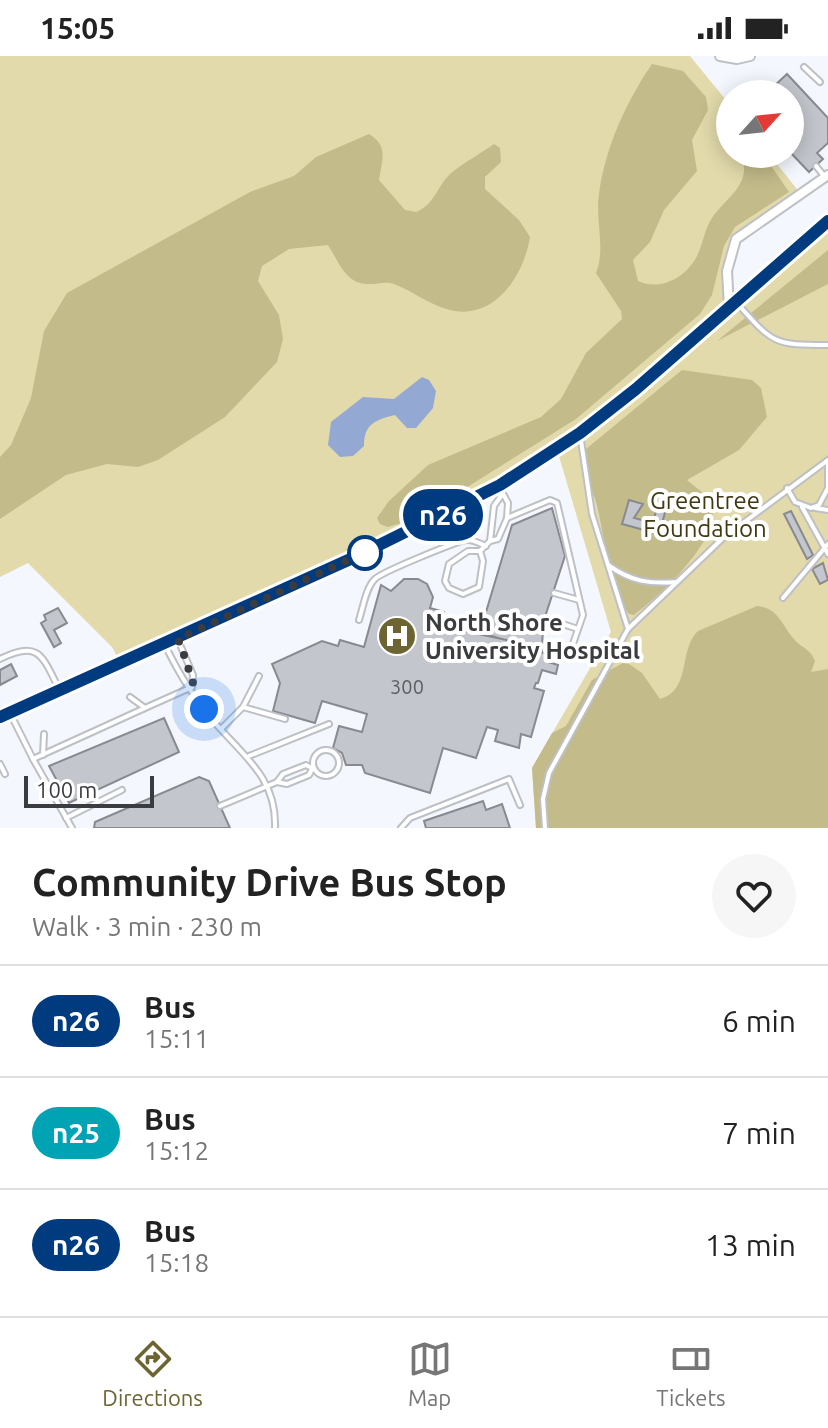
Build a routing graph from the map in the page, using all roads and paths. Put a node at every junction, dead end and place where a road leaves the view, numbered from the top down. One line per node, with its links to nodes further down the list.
1 (720, 56): 2 (street)
2 (750, 56)
3 (804, 67): 4 (lane)
4 (820, 82)
5 (816, 166): 6 (lane)
6 (826, 176): 8 (street)
7 (828, 221): 8 (main road)
8 (732, 304): 9 (lane); 10 (main road)
9 (828, 345)
10 (580, 433): 14 (main road); 23 (lane)
11 (828, 462): 12 (lane); 13 (lane)
12 (787, 487): 15 (lane); 24 (lane)
13 (828, 487): 16 (lane)
14 (501, 490): 18 (lane); 19 (lane); 32 (main road)
15 (802, 507): 16 (lane); 20 (lane)
16 (811, 508): 17 (lane)
17 (828, 510)
18 (507, 518): 19 (lane); 27 (lane)
19 (488, 544): 21 (lane); 29 (lane)
20 (826, 546): 22 (lane); 26 (lane)
21 (480, 551): 21 (lane)
22 (828, 554)
23 (606, 564): 24 (lane); 31 (lane)
24 (677, 582): 31 (lane)
25 (554, 593): 27 (lane)
26 (783, 598)
27 (579, 600): 30 (lane)
28 (547, 619): 30 (lane)
29 (359, 620)
30 (578, 629): 34 (lane)
31 (628, 629): 62 (lane)
32 (178, 639): 33 (main road); 37 (lane)
33 (165, 645): 37 (lane); 38 (main road)
34 (568, 658)
35 (0, 659): 38 (lane)
36 (259, 676): 40 (lane)
37 (192, 687): 41 (lane); 45 (lane)
38 (60, 691): 42 (main road)
39 (130, 697): 41 (lane)
40 (243, 707): 43 (lane); 45 (lane)
41 (145, 708): 47 (lane)
42 (5, 715): 49 (lane)
43 (285, 719)
44 (329, 724): 48 (lane)
45 (221, 729): 48 (lane)
46 (44, 734): 47 (lane)
47 (43, 755): 49 (lane)
48 (248, 756): 54 (lane)
49 (33, 759): 58 (lane)
50 (0, 764): 52 (lane)
51 (313, 767): 51 (lane); 53 (lane); 53 (lane)
52 (5, 774)
53 (277, 782): 54 (lane)
54 (268, 786): 57 (lane); 60 (lane)
55 (122, 790): 58 (lane)
56 (520, 805): 61 (lane)
57 (220, 806)
58 (66, 818): 59 (lane)
59 (72, 828)
60 (275, 828)
61 (401, 828)
62 (545, 828)

